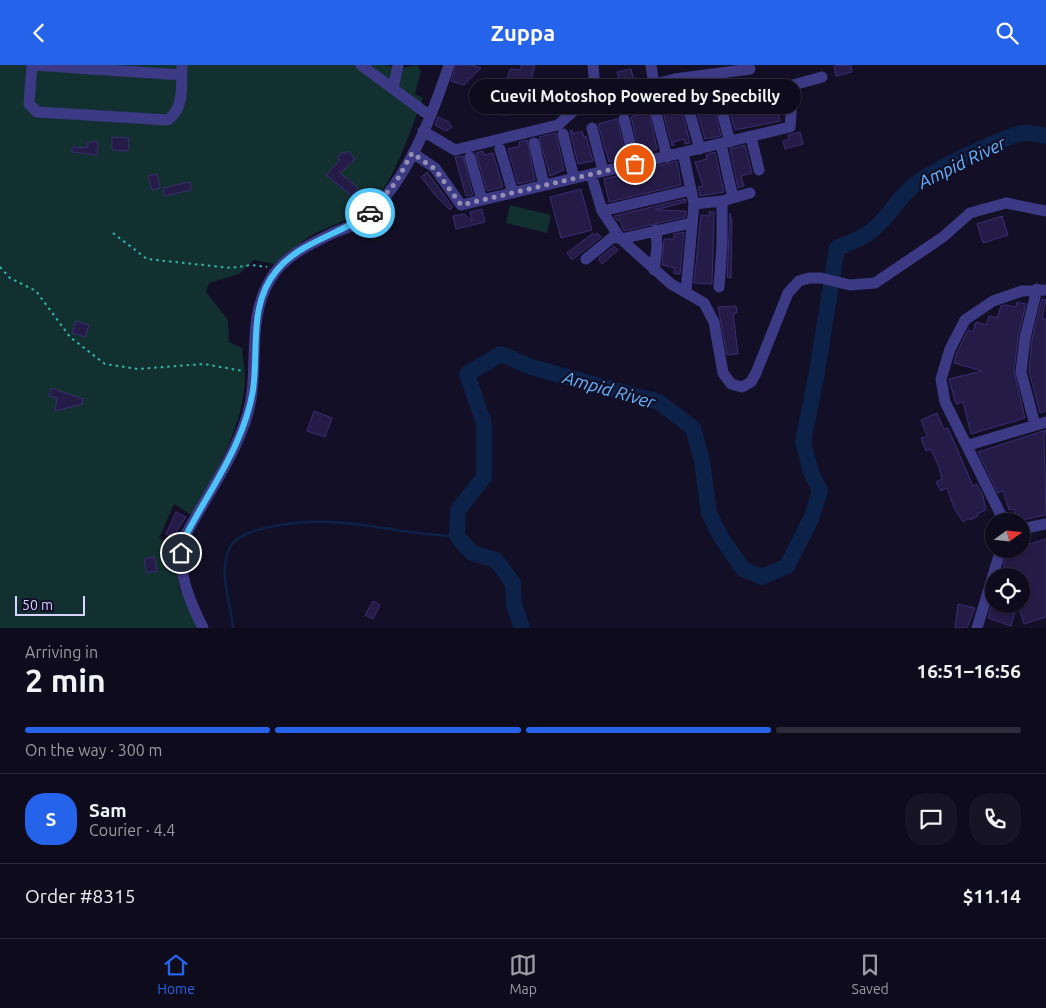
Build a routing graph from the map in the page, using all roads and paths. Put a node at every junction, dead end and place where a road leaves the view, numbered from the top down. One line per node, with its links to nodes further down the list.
1 (32, 65): 8 (street); 8 (street)
2 (361, 65): 11 (street)
3 (398, 65): 11 (street)
4 (448, 65): 16 (street)
5 (593, 65): 13 (street)
6 (651, 65): 10 (street)
7 (750, 69): 10 (street)
8 (182, 70)
9 (822, 77): 21 (street)
10 (654, 85): 13 (street)
11 (393, 89): 16 (street)
12 (718, 96): 23 (street)
13 (596, 99): 19 (street)
14 (688, 104): 25 (street)
15 (656, 113): 29 (street)
16 (430, 116): 19 (street)
17 (624, 119): 30 (street)
18 (592, 128): 32 (street)
19 (423, 131): 26 (street)
20 (563, 134): 34 (street)
21 (751, 137): 23 (street); 31 (street)
22 (534, 143): 35 (street)
23 (725, 143): 25 (street); 39 (street)
24 (500, 149): 37 (street)
25 (700, 149): 27 (street)
26 (412, 153): 40 (street); 51 (street)
27 (683, 153): 29 (street); 36 (street)
28 (470, 157): 40 (street)
29 (667, 157): 30 (street)
30 (635, 164): 32 (street)
31 (759, 170)
32 (603, 171): 33 (street)
33 (591, 174): 34 (street); 43 (street)
34 (574, 178): 35 (street)
35 (544, 185): 37 (street)
36 (691, 190): 42 (street); 43 (street)
37 (513, 193): 40 (street)
38 (750, 193): 39 (street)
39 (734, 198): 41 (street)
40 (482, 200)
41 (722, 201): 42 (street); 53 (street)
42 (694, 204): 45 (street)
43 (602, 211): 48 (street)
44 (1046, 211): 55 (street)
45 (691, 223): 46 (street); 55 (street)
46 (656, 230): 48 (street); 52 (street)
47 (113, 233): 51 (path)
48 (621, 239): 49 (street); 52 (street)
49 (586, 259)
50 (0, 267): 56 (path)
51 (277, 269): 56 (street)
52 (654, 270): 55 (street)
53 (719, 287)
54 (1041, 290): 57 (street); 58 (street)
55 (686, 291)
56 (255, 368): 63 (street)
57 (1043, 425): 58 (street)
58 (968, 445): 59 (street)
59 (1000, 513)
60 (1046, 523): 61 (street)
61 (1030, 527)
62 (998, 558): 64 (street)
63 (203, 628)
64 (978, 628)

